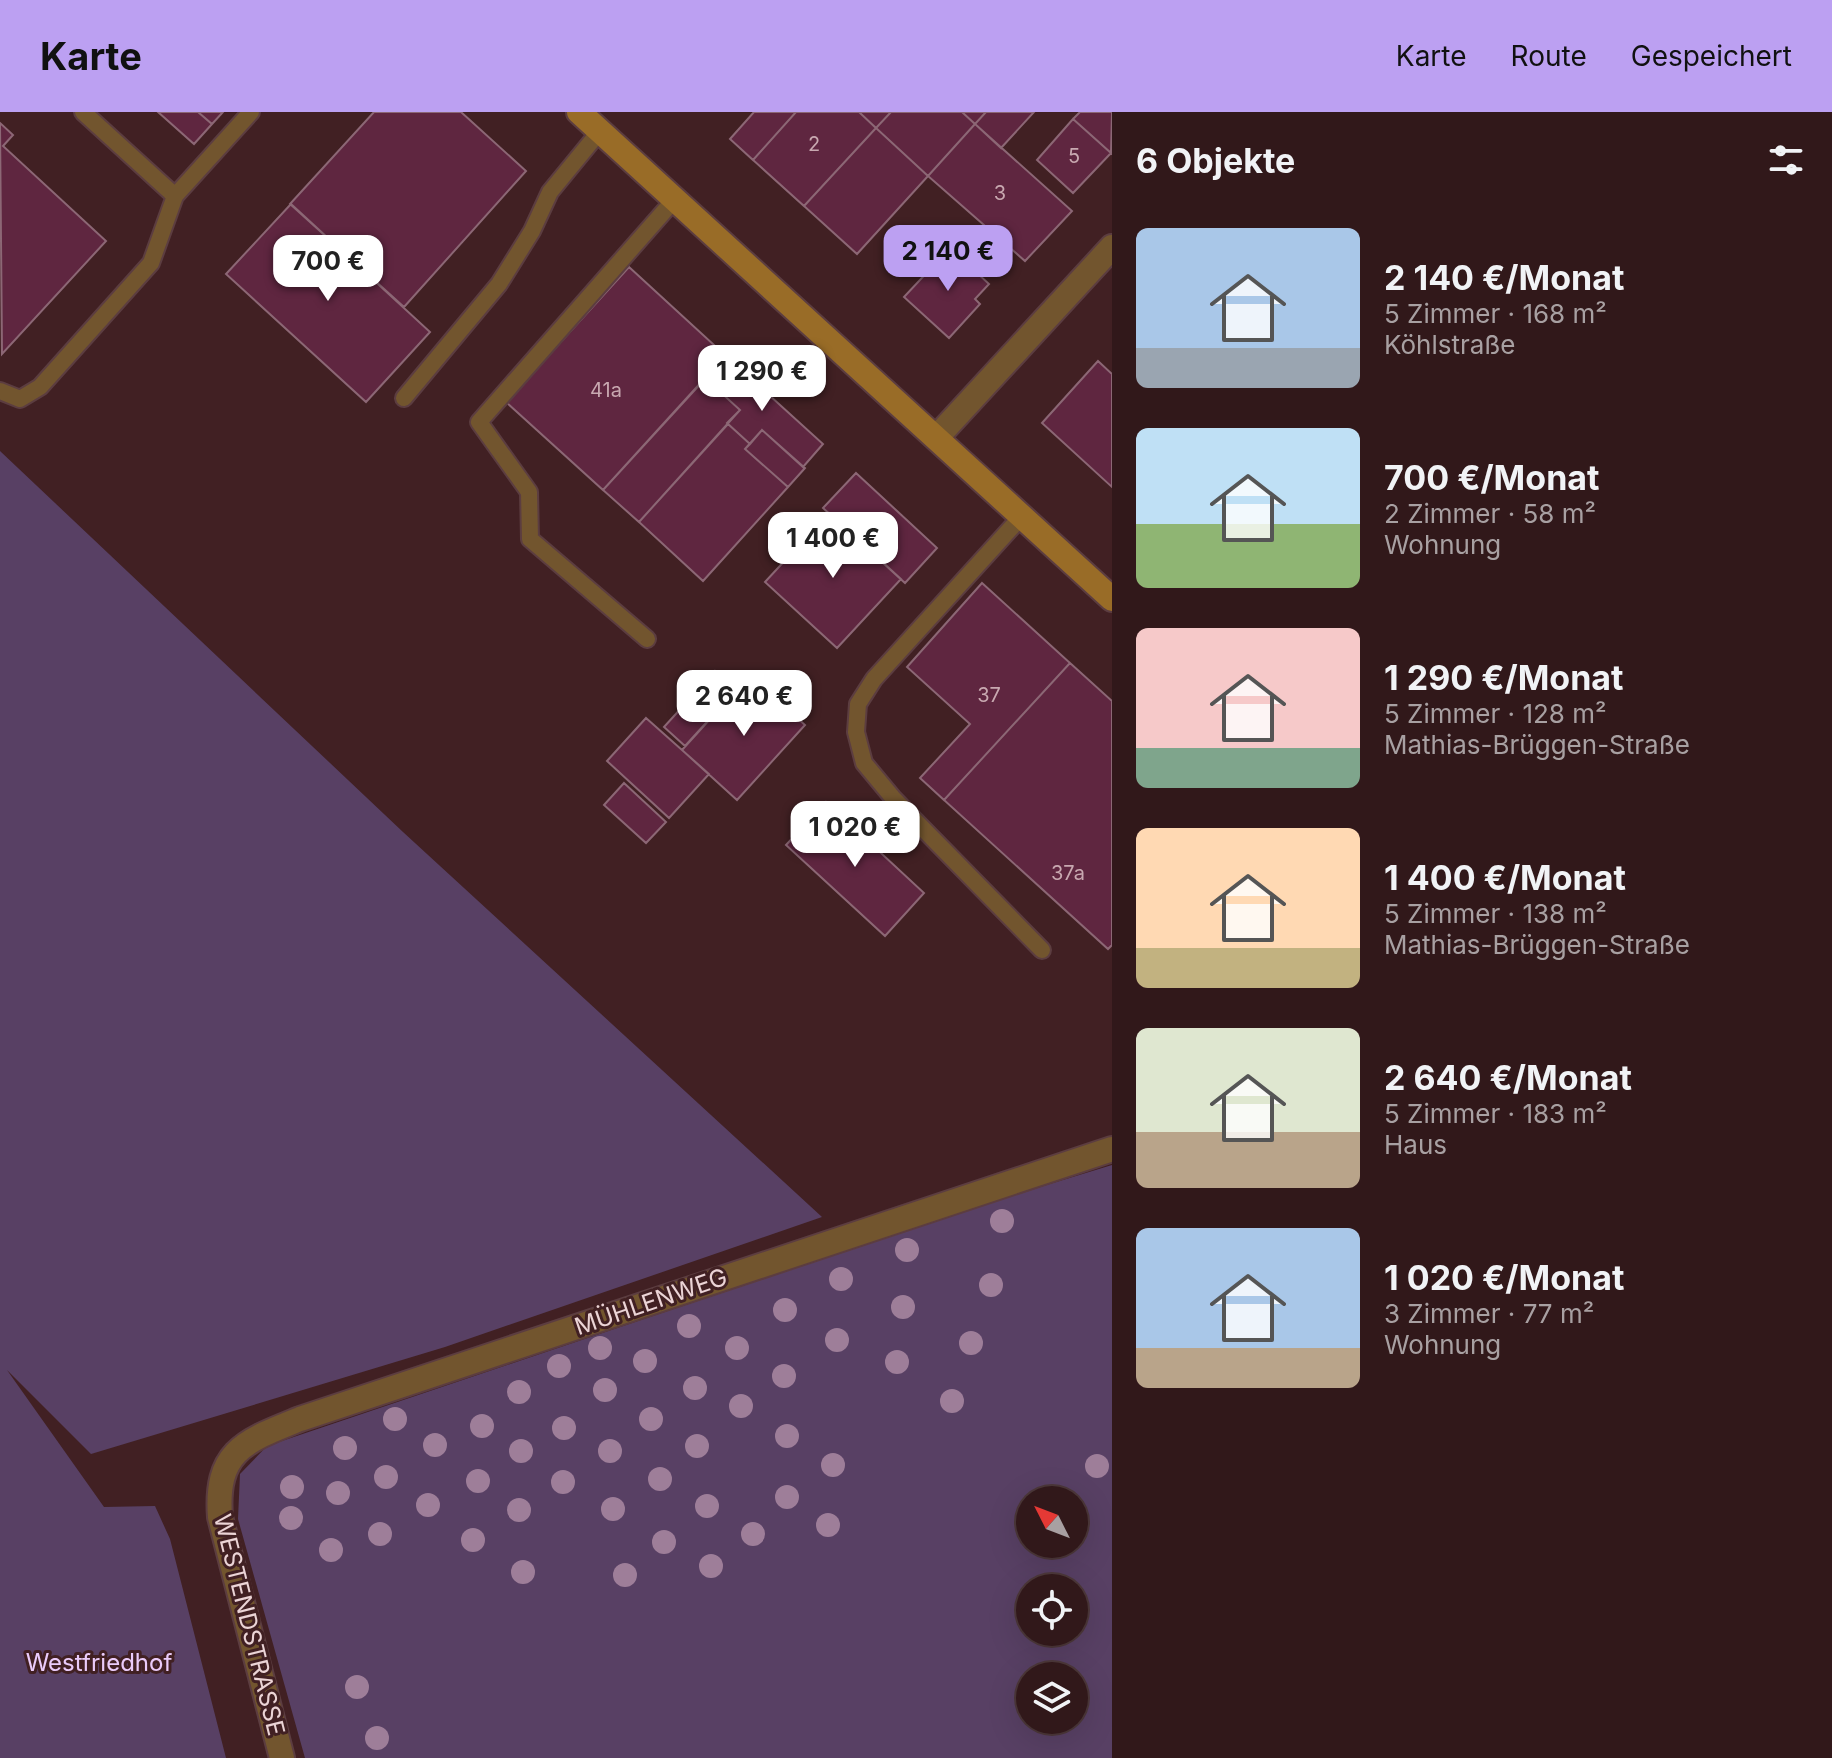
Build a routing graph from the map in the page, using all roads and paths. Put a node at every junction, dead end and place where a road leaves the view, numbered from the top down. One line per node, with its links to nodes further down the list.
1 (83, 112): 5 (lane)
2 (251, 112): 5 (lane)
3 (579, 112): 4 (street)
4 (600, 131): 6 (street); 9 (lane)
5 (175, 196): 8 (lane)
6 (675, 199): 10 (street); 13 (lane)
7 (1112, 247): 10 (street)
8 (0, 391)
9 (404, 398)
10 (937, 437): 11 (street)
11 (1022, 516): 12 (street); 14 (lane)
12 (1112, 599)
13 (647, 639)
14 (1042, 950)
15 (1112, 1149): 16 (street, MÜHLENWEG)
16 (218, 1491): 17 (street, WESTENDSTRASSE)
17 (282, 1758)

